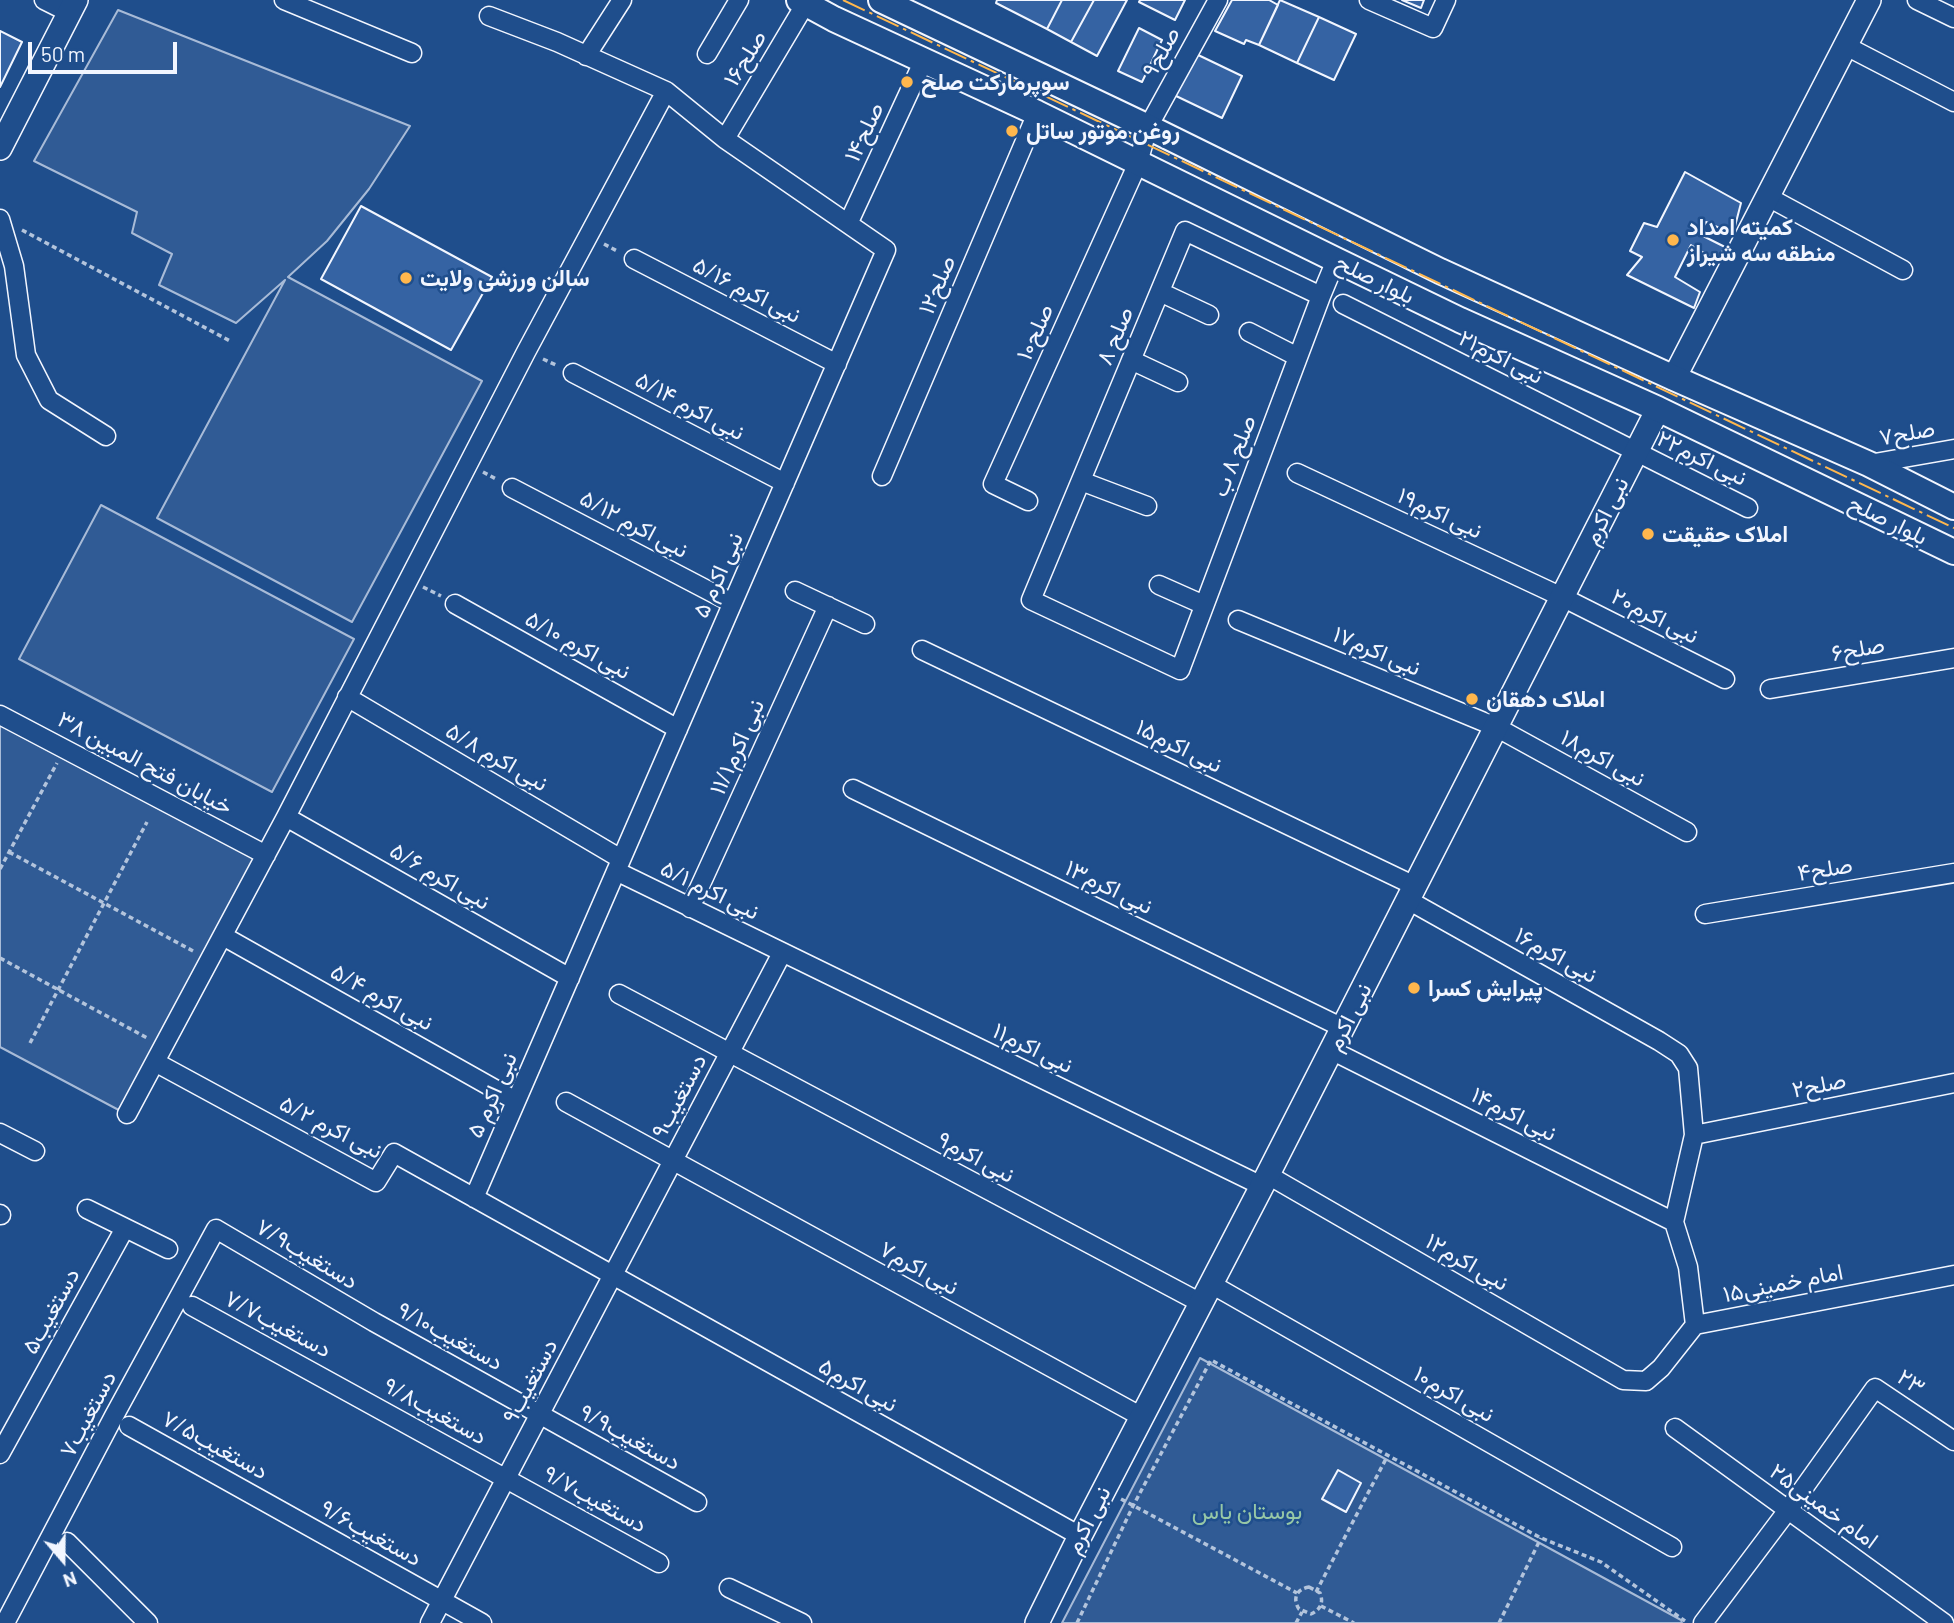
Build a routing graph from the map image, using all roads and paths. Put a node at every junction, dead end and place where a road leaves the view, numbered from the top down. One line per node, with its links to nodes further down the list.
1 (44, 0): 12 (street)
2 (284, 0): 16 (street)
3 (622, 0): 18 (street)
4 (739, 0): 17 (street)
5 (881, 0): 23 (main road, بلوار صلح)
6 (1217, 0): 23 (street, صلح۹)
7 (1370, 0): 8 (street)
8 (1446, 0)
9 (1869, 0): 15 (street)
10 (1917, 0): 14 (street)
11 (803, 2): 19 (main road, بلوار صلح); 24 (street, صلح۱۶)
12 (73, 7): 25 (street)
13 (489, 16): 18 (street, نبی اکرم ۵)
14 (1954, 18)
15 (1846, 46): 21 (street); 27 (street)
16 (412, 53)
17 (707, 54)
18 (586, 56): 20 (street, نبی اکرم ۵)
19 (925, 60): 22 (main road, بلوار صلح); 29 (street, صلح۱۴)
20 (666, 91): 24 (street, نبی اکرم ۵); 30 (street)
21 (1954, 102)
22 (1037, 113): 26 (main road, بلوار صلح); 54 (street, صلح۱۲)
23 (1148, 127): 26 (street, صلح۹); 45 (main road, بلوار صلح)
24 (725, 139): 29 (street, نبی اکرم ۵)
25 (0, 148)
26 (1138, 163): 32 (main road, بلوار صلح); 58 (street, صلح۱۰)
27 (1768, 197): 33 (street); 45 (street)
28 (1, 219): 39 (path); 48 (street)
29 (848, 224): 43 (street, نبی اکرم ۵)
30 (588, 236): 31 (path); 40 (street)
31 (634, 258): 43 (street, نبی اکرم ۵/۱۶)
32 (1336, 260): 35 (street, صلح ۸ ب); 47 (main road, بلوار صلح)
33 (1903, 270)
34 (1160, 292): 35 (street, ۸ صلح); 37 (street); 42 (street, ۸ صلح)
35 (1321, 296): 41 (street, صلح ۸ ب)
36 (1343, 304): 50 (street, نبی اکرم۲۱)
37 (1209, 315)
38 (1249, 332): 41 (street)
39 (230, 341)
40 (526, 352): 44 (path); 51 (street)
41 (1298, 357): 69 (street, صلح ۸ ب)
42 (1131, 360): 46 (street); 55 (street, ۸ صلح)
43 (837, 364): 56 (street, نبی اکرم ۵)
44 (573, 373): 56 (street, نبی اکرم ۵/۱۴)
45 (1674, 378): 52 (main road, بلوار صلح)
46 (1178, 382)
47 (1658, 409): 50 (street, نبی اکرم); 62 (main road, بلوار صلح)
48 (106, 436)
49 (1954, 449): 52 (street, صلح۷)
50 (1636, 453): 60 (street, نبی اکرم۲۲); 66 (street, نبی اکرم)
51 (468, 464): 57 (path); 63 (street)
52 (1869, 464): 61 (main road, بلوار صلح)
53 (1297, 473): 66 (street, نبی اکرم۱۹)
54 (882, 476)
55 (1080, 481): 59 (street); 75 (street, ۸ صلح)
56 (785, 483): 67 (street, نبی اکرم ۵)
57 (512, 488): 67 (street, نبی اکرم ۵/۱۲)
58 (1028, 501)
59 (1147, 506)
60 (1748, 508)
61 (1954, 508)
62 (1954, 552)
63 (408, 580): 68 (path); 78 (street)
64 (1159, 585): 69 (street)
65 (795, 591): 70 (street)
66 (1562, 597): 76 (street, نبی اکرم۲۰); 80 (street, نبی اکرم)
67 (732, 603): 81 (street, نبی اکرم ۵)
68 (455, 604): 81 (street, نبی اکرم ۵/۱۰)
69 (1204, 605): 75 (street, صلح ۸ ب)
70 (828, 606): 72 (street); 94 (street, نبی اکرم۱۱/۱)
71 (1238, 620): 80 (street, نبی اکرم۱۷)
72 (865, 624)
73 (922, 650): 92 (street, نبی اکرم۱۵)
74 (1954, 657): 77 (street, صلح۶)
75 (1180, 670)
76 (1725, 679)
77 (1770, 689)
78 (347, 697): 84 (street); 89 (street, نبی اکرم ۵/۸)
79 (0, 715): 82 (street, خیابان فتح المبین ۳۸)
80 (1496, 727): 86 (street, نبی اکرم۱۸); 92 (street, نبی اکرم)
81 (678, 729): 89 (street, نبی اکرم ۵)
82 (64, 748): 87 (path); 88 (street, خیابان فتح المبین ۳۸)
83 (853, 789): 103 (street, نبی اکرم۱۳)
84 (286, 817): 88 (street); 100 (street, نبی اکرم ۵/۶)
85 (147, 822): 93 (path)
86 (1687, 832)
87 (9, 852): 90 (path); 93 (path)
88 (266, 855): 96 (street)
89 (619, 865): 94 (street, نبی اکرم ۵/۱); 100 (street, نبی اکرم ۵)
90 (0, 869)
91 (1954, 873): 95 (street, صلح۴)
92 (1412, 893): 103 (street, نبی اکرم); 113 (street, نبی اکرم۱۶)
93 (103, 902): 99 (path); 101 (path)
94 (691, 908): 97 (street, نبی اکرم ۵/۱)
95 (1705, 914)
96 (223, 936): 99 (street); 109 (street, نبی اکرم ۵/۴)
97 (782, 953): 107 (street); 116 (street, نبی اکرم۱۱)
98 (0, 958): 101 (path)
99 (210, 960): 106 (street)
100 (570, 978): 109 (street, نبی اکرم ۵)
101 (57, 990): 104 (path); 106 (path)
102 (619, 994): 107 (street, نبی اکرم۹)
103 (1343, 1028): 105 (street, نبی اکرم)
104 (30, 1043)
105 (1331, 1051): 116 (street, نبی اکرم); 119 (street, نبی اکرم۱۴)
106 (159, 1054): 111 (street); 117 (street, نبی اکرم ۵/۲)
107 (729, 1054): 115 (street, ۹دستغیب); 125 (street, نبی اکرم۹)
108 (1954, 1083): 113 (street, صلح۲)
109 (516, 1101): 117 (street, نبی اکرم ۵)
110 (566, 1102): 115 (street, نبی اکرم۷)
111 (127, 1114)
112 (0, 1133): 114 (street)
113 (1694, 1135): 119 (street)
114 (35, 1151)
115 (672, 1161): 124 (street, دستغیب۹); 131 (street, نبی اکرم۷)
116 (1265, 1181): 125 (street, نبی اکرم); 128 (street, نبی اکرم۱۲)
117 (474, 1198): 124 (street)
118 (87, 1209): 120 (street)
119 (1674, 1222): 128 (street)
120 (125, 1228): 122 (street); 135 (street, دستغیب۵)
121 (216, 1228): 127 (street, دستغیب۷/۹); 154 (street, دستغیب۷)
122 (168, 1249)
123 (1954, 1275): 128 (street, ۱۵امام خمینی)
124 (612, 1276): 130 (street, دستغیب۹); 143 (street, نبی اکرم۵)
125 (1206, 1294): 131 (street, نبی اکرم); 146 (street, نبی اکرم۱۰)
126 (192, 1306): 129 (street, دستغیب۷/۷)
127 (374, 1322): 130 (street, دستغیب۹/۱۰)
128 (1695, 1325)
129 (340, 1386): 137 (street, دستغیب۹/۸)
130 (540, 1414): 137 (street, دستغیب۹); 139 (street, دستغیب۹/۹)
131 (1142, 1417): 138 (street, نبی اکرم)
132 (129, 1426): 141 (street, دستغیب۷/۵)
133 (1675, 1428): 142 (street, امام خمینی۲۵)
134 (1954, 1441): 142 (street, ۲۳)
135 (0, 1454)
136 (1388, 1455): 140 (path); 144 (path); 150 (path)
137 (506, 1478): 147 (street, دستغیب۹/۷); 151 (street, دستغیب۹)
138 (1104, 1490): 140 (path); 143 (street, نبی اکرم)
139 (697, 1502)
140 (1133, 1506): 149 (path); 160 (path)
141 (276, 1507): 151 (street, دستغیب۹/۶)
142 (1788, 1510): 165 (street); 166 (street, امام خمینی۲۵)
143 (1080, 1536): 159 (street, نبی اکرم)
144 (1541, 1538): 163 (path); 164 (path)
145 (67, 1542): 155 (street)
146 (1672, 1546)
147 (659, 1563)
148 (729, 1588): 158 (street)
149 (1297, 1592): 150 (path); 153 (path)
150 (1316, 1592): 152 (path)
151 (442, 1601): 156 (street, دستغیب۹); 157 (street, دستغیب۹/۶)
152 (1321, 1606): 153 (path); 162 (path)
153 (1302, 1612): 161 (path)
154 (5, 1623)
155 (148, 1623)
156 (430, 1623)
157 (482, 1623)
158 (802, 1623)
159 (1037, 1623)
160 (1077, 1623)
161 (1296, 1623)
162 (1354, 1623)
163 (1499, 1623)
164 (1689, 1623)
165 (1703, 1623)
166 (1944, 1623)

